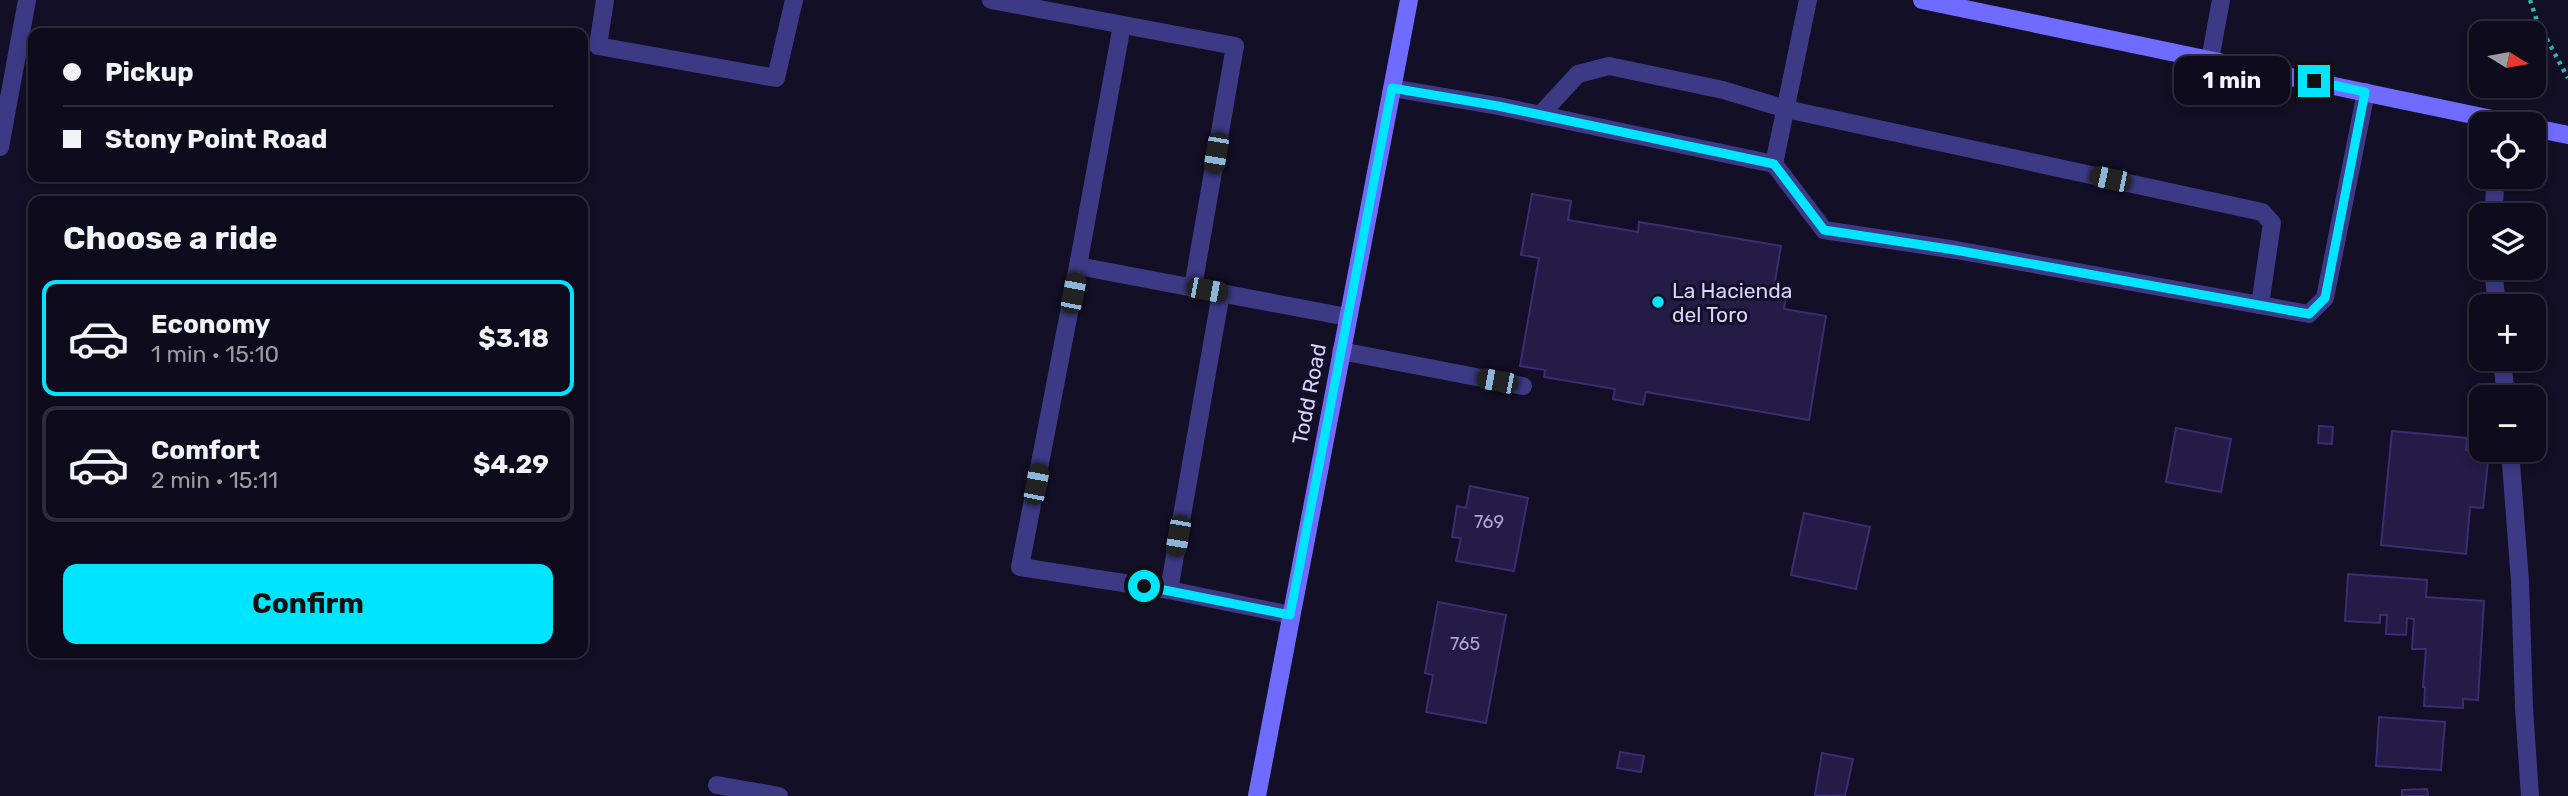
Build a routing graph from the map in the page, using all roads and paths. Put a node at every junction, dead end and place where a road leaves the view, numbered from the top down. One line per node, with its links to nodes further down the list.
1 (27, 0): 20 (lane)
2 (605, 0): 3 (lane)
3 (794, 0)
4 (991, 0): 10 (lane)
5 (1409, 0): 13 (main road, Todd Road)
6 (1808, 0): 15 (lane)
7 (1922, 0): 11 (main road)
8 (2221, 0): 11 (lane)
9 (2530, 0): 12 (path)
10 (1122, 25): 22 (lane); 23 (lane)
11 (2210, 60): 14 (main road)
12 (2568, 78)
13 (1392, 88): 16 (lane); 26 (main road, Todd Road)
14 (2365, 92): 17 (main road); 25 (lane)
15 (1786, 109): 16 (lane); 21 (lane); 25 (lane)
16 (1540, 115): 21 (lane)
17 (2469, 116)
18 (2546, 130): 19 (main road)
19 (2568, 135)
20 (0, 147)
21 (1774, 164): 25 (lane)
22 (1078, 265): 23 (lane); 30 (lane)
23 (1193, 287): 24 (lane)
24 (1220, 293): 26 (lane); 30 (lane)
25 (2260, 305)
26 (1347, 317): 27 (main road, Todd Road)
27 (1340, 351): 28 (lane); 31 (main road, Todd Road)
28 (1523, 386)
29 (2511, 462): 35 (lane)
30 (1169, 590): 31 (lane)
31 (1290, 615): 34 (main road, Todd Road)
32 (717, 785): 33 (lane)
33 (779, 796)
34 (1257, 796)
35 (2530, 796)

